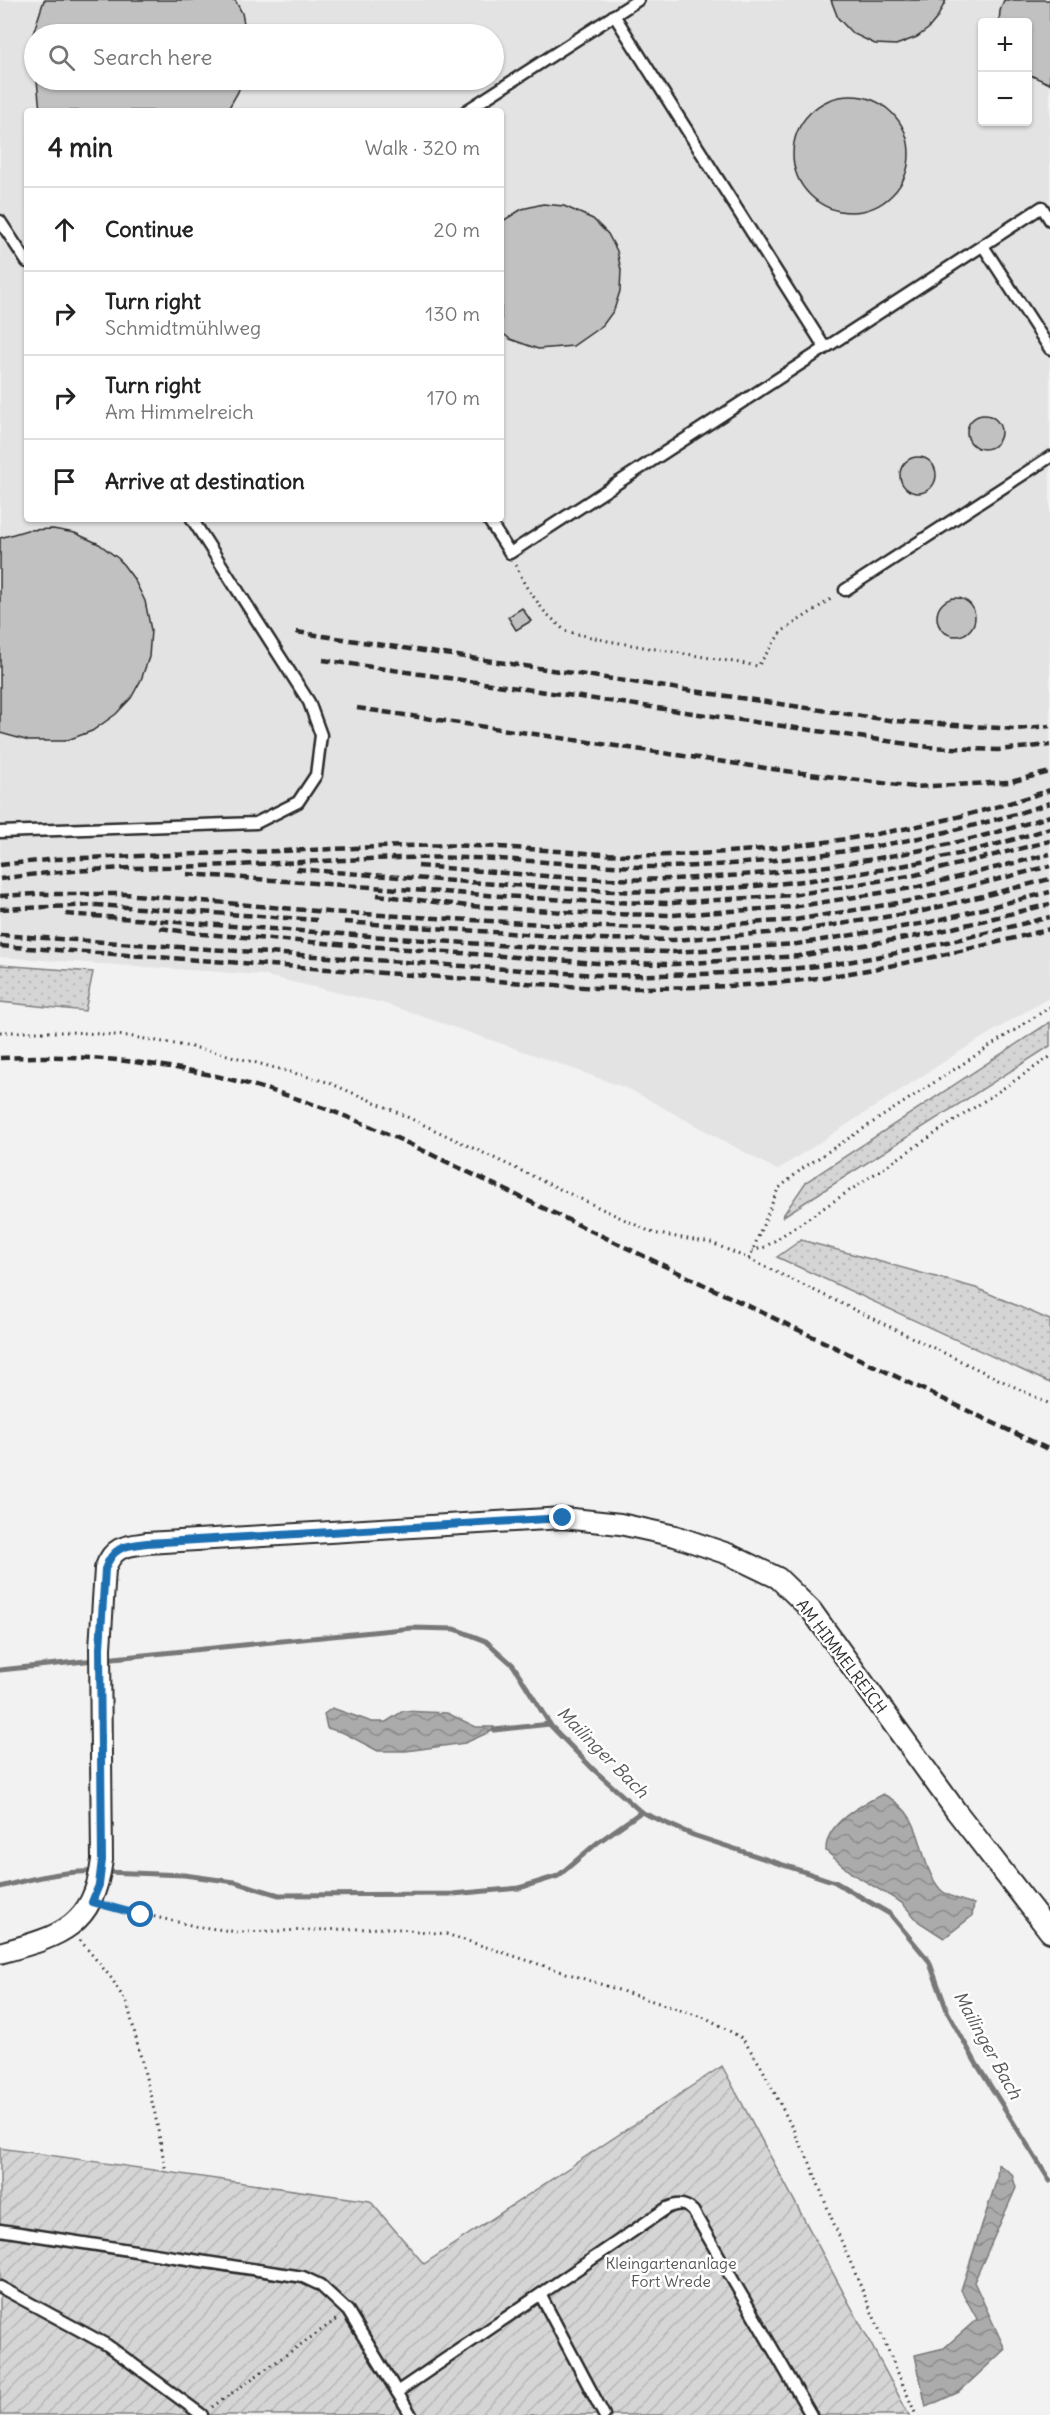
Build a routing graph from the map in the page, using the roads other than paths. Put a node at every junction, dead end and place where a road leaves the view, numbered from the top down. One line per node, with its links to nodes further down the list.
1 (638, 0): 2 (lane)
2 (614, 15): 3 (lane); 11 (lane)
3 (504, 86)
4 (498, 90): 5 (lane)
5 (471, 108)
6 (1046, 205): 7 (lane); 9 (lane)
7 (1050, 220)
8 (0, 221): 10 (lane)
9 (983, 246): 11 (lane); 12 (lane)
10 (24, 257)
11 (825, 348): 15 (lane)
12 (1050, 349)
13 (1050, 457): 16 (lane)
14 (194, 522): 17 (lane)
15 (490, 522)
16 (845, 590)
17 (0, 832)
18 (1050, 1932): 19 (street, AM HIMMELREICH)
19 (0, 1953)
20 (0, 2230): 23 (lane)
21 (0, 2287): 24 (lane)
22 (541, 2296): 23 (lane); 26 (lane); 27 (lane)
23 (397, 2392): 25 (lane)
24 (202, 2415)
25 (411, 2415)
26 (604, 2415)
27 (811, 2415)

